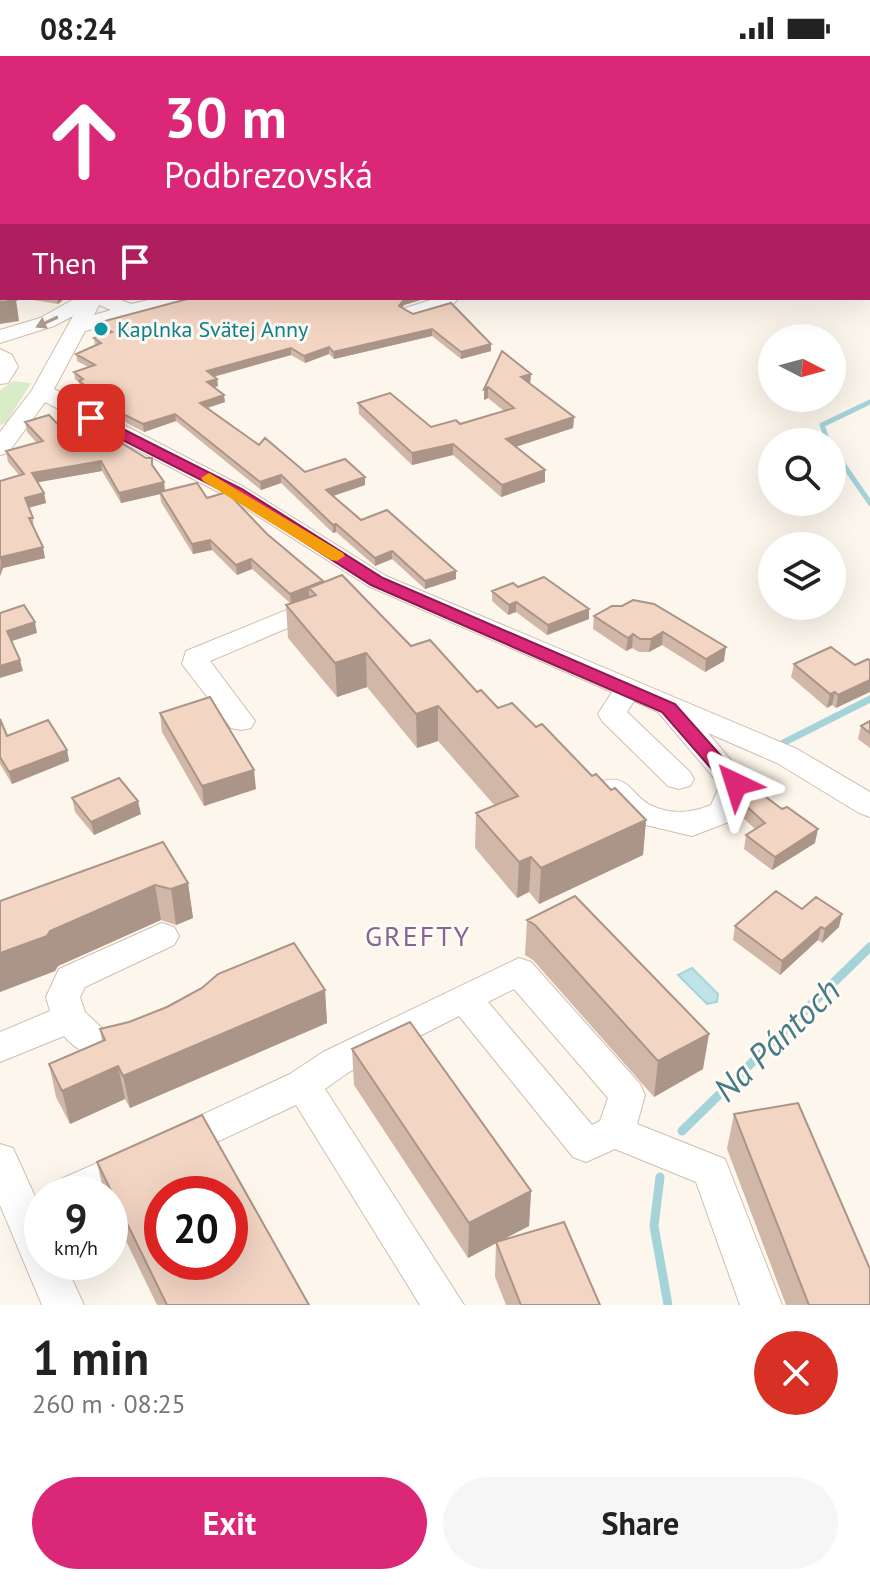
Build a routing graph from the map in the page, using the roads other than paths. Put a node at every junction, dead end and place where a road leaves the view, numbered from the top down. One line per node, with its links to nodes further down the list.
1 (90, 300): 9 (street, one-way to 9)
2 (93, 300): 8 (street)
3 (100, 300): 6 (street)
4 (175, 300): 6 (street)
5 (447, 300): 7 (street)
6 (130, 310): 8 (street)
7 (412, 312)
8 (80, 326): 12 (street)
9 (0, 337)
10 (0, 355): 11 (street)
11 (0, 378)
12 (42, 391): 13 (street); 14 (street)
13 (0, 448)
14 (357, 589): 15 (street); 17 (street)
15 (627, 690): 16 (street); 18 (street)
16 (669, 708): 19 (street); 20 (street)
17 (241, 721)
18 (679, 779)
19 (614, 788)
20 (870, 806)
21 (162, 936): 23 (street)
22 (464, 998): 26 (street); 27 (street); 27 (street)
23 (70, 1018): 24 (street); 25 (street)
24 (165, 1020)
25 (0, 1048)
26 (303, 1085): 29 (street); 33 (street)
27 (616, 1131): 34 (street)
28 (0, 1160): 30 (street)
29 (107, 1176)
30 (24, 1196)
31 (52, 1280): 32 (street)
32 (63, 1305)
33 (443, 1305)
34 (761, 1305)

